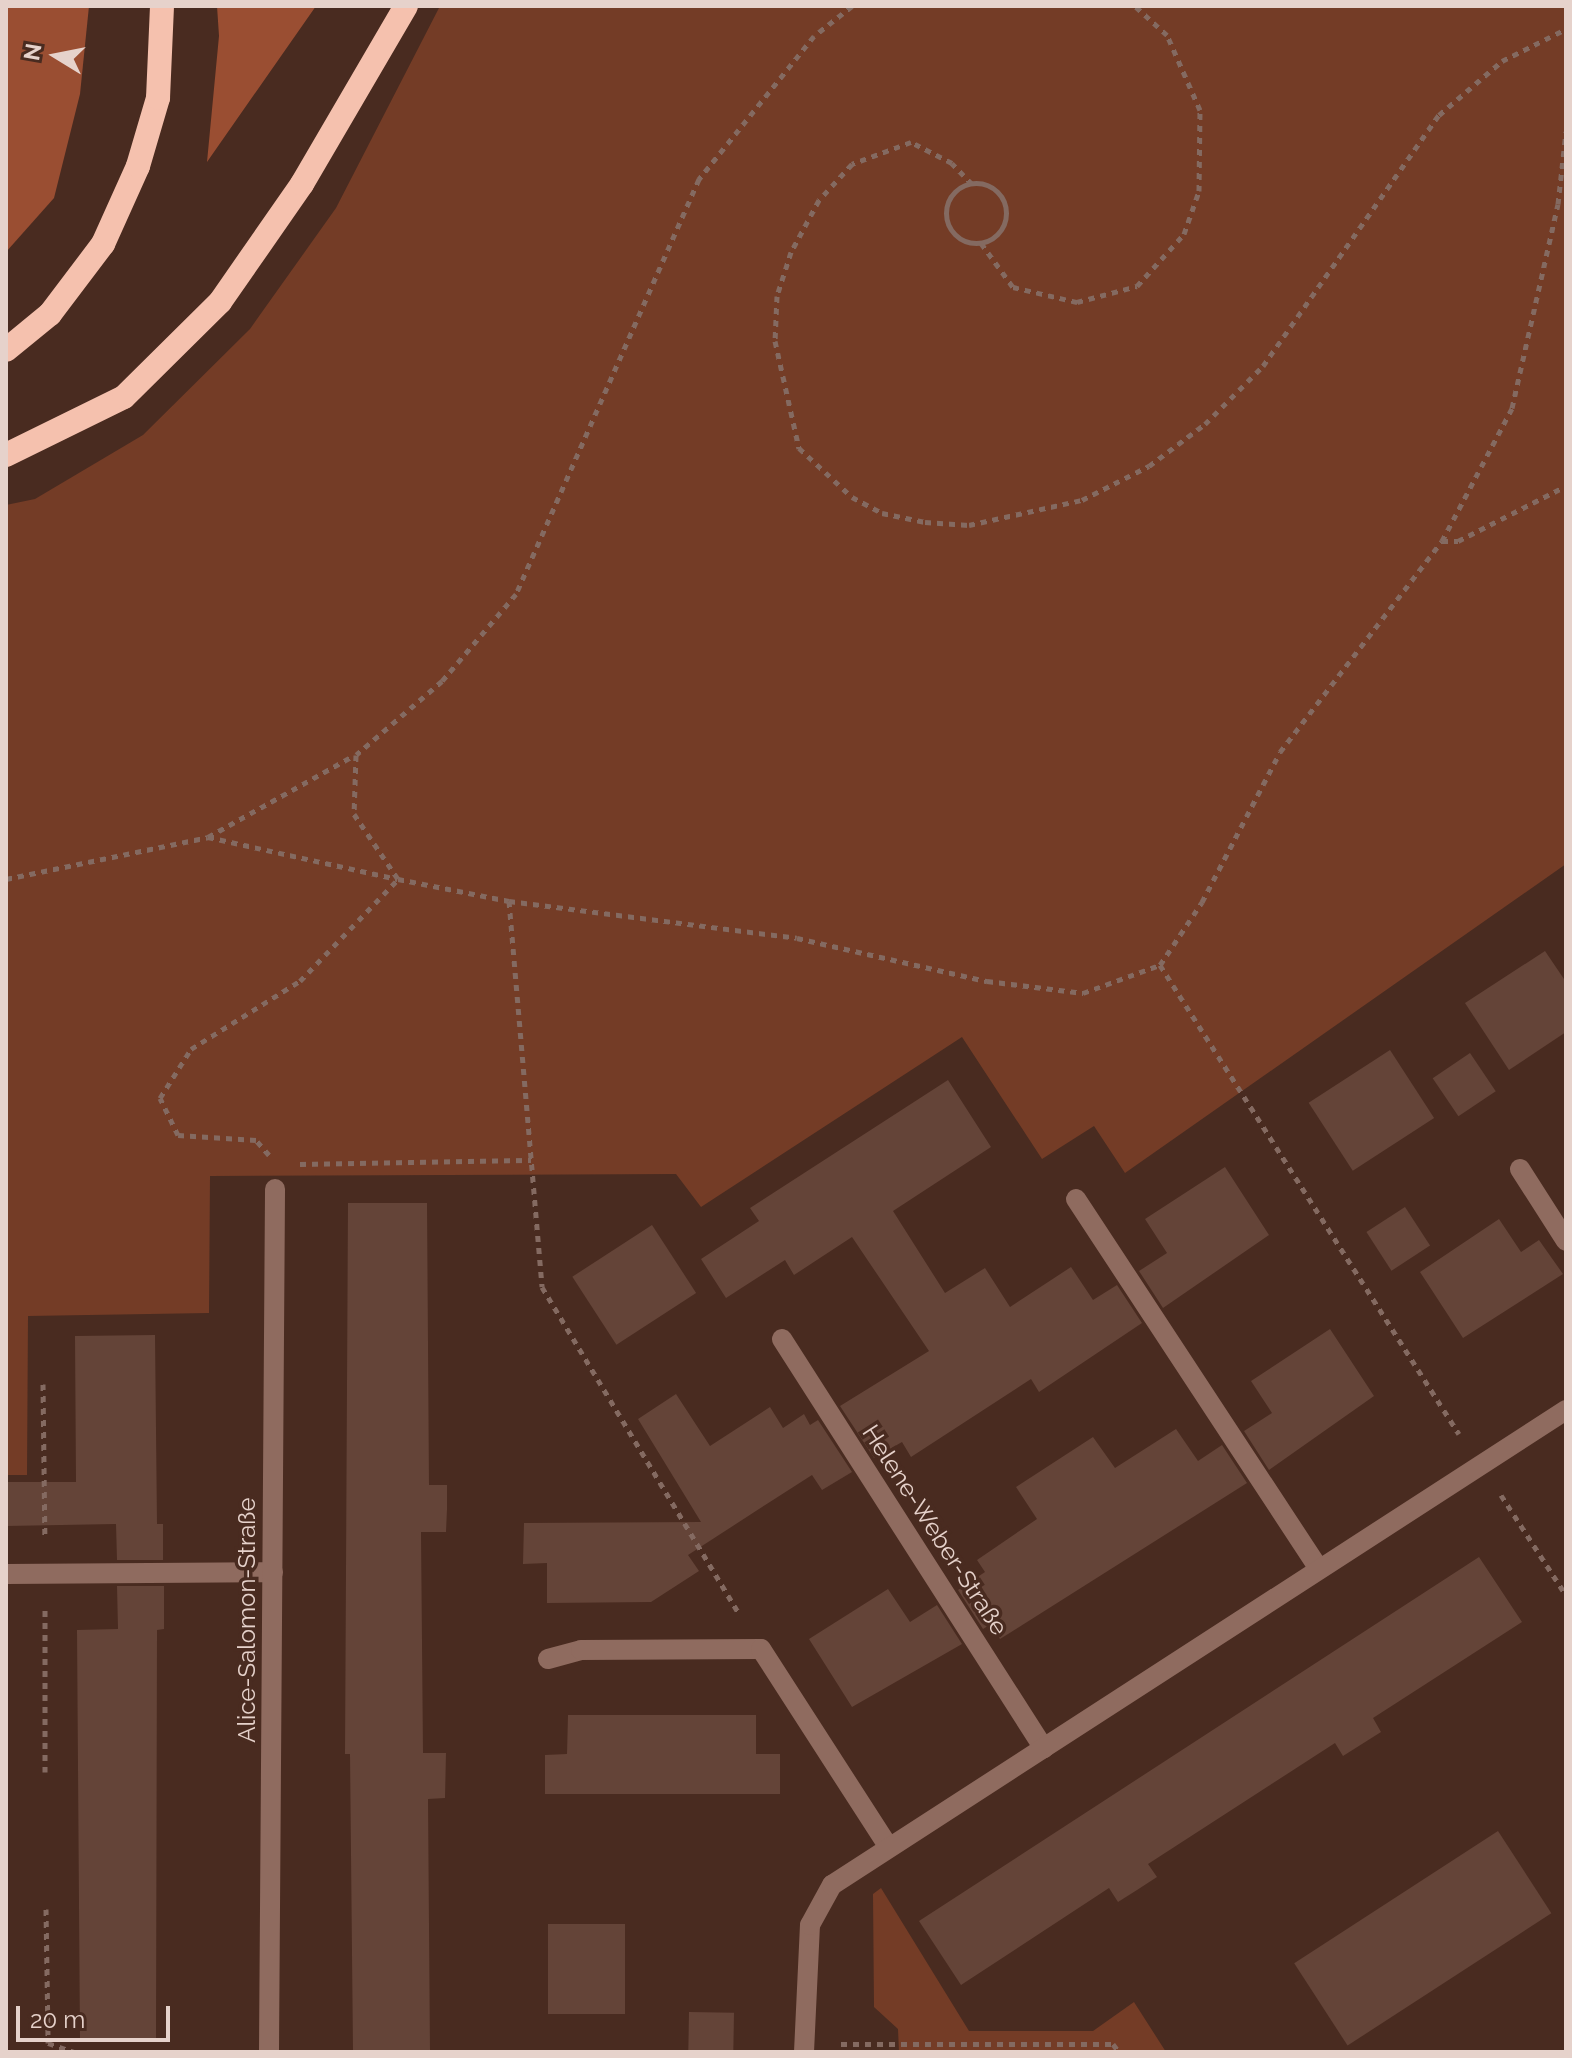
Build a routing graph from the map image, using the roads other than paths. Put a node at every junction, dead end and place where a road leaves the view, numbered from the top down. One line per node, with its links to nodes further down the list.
1 (162, 6): 3 (highway)
2 (406, 6): 4 (highway)
3 (6, 350)
4 (6, 455)
5 (1520, 1169): 8 (street)
6 (275, 1189): 12 (street, Alice-Salomon-Straße)
7 (1076, 1199): 11 (street)
8 (1566, 1241)
9 (782, 1339): 15 (street, Helene-Weber-Straße)
10 (1566, 1410): 11 (street)
11 (1319, 1569): 15 (street)
12 (273, 1572): 13 (street); 18 (street, Alice-Salomon-Straße)
13 (6, 1574)
14 (548, 1659): 16 (street)
15 (1044, 1748): 16 (street)
16 (888, 1846): 17 (street)
17 (804, 2048)
18 (269, 2052)

